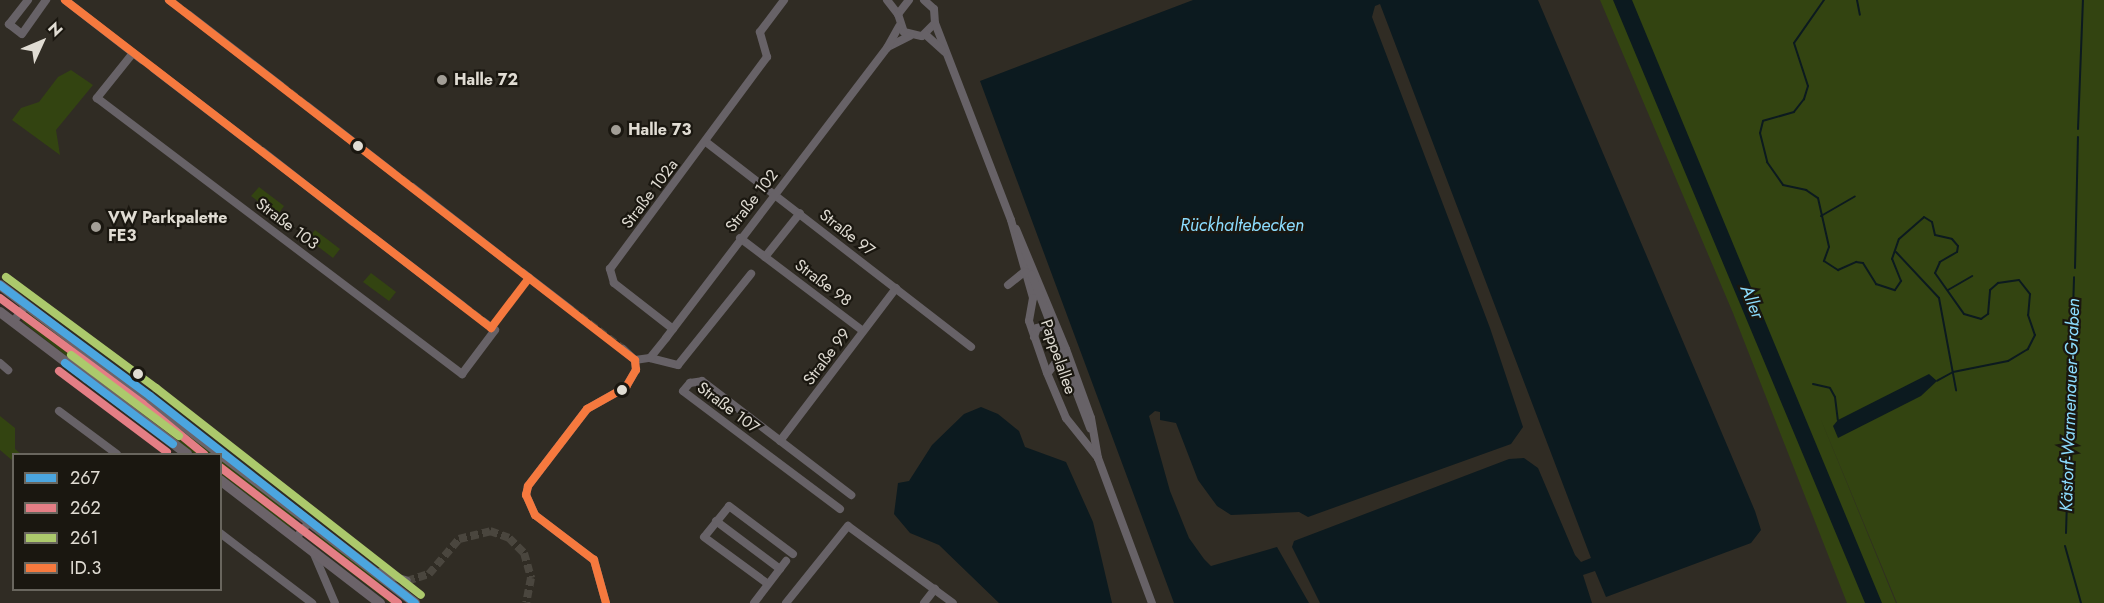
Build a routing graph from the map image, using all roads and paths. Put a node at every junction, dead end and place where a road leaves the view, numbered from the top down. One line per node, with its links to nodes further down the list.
1 (28, 0): 2 (street)
2 (46, 0)
3 (65, 0): 16 (street)
4 (784, 0): 23 (street, Straße 102a)
5 (887, 0): 9 (street)
6 (909, 0): 9 (street)
7 (924, 0): 8 (street)
8 (933, 3): 11 (street, Pappelallee)
9 (898, 14): 12 (street)
10 (189, 15): 20 (street)
11 (935, 23): 13 (street); 17 (street, Pappelallee)
12 (899, 26): 14 (street); 15 (street, Straße 102)
13 (926, 35): 14 (street); 17 (street)
14 (910, 36): 15 (street, Straße 102)
15 (887, 48): 27 (street, Straße 102)
16 (133, 53): 18 (street); 46 (street, Straße 103)
17 (947, 55): 29 (street, Pappelallee)
18 (142, 60)
19 (153, 68): 22 (street)
20 (280, 85)
21 (307, 106): 25 (street)
22 (243, 137)
23 (706, 142): 27 (street, Straße 97); 47 (street, Straße 102a)
24 (261, 151): 30 (street)
25 (392, 172)
26 (412, 187): 33 (street)
27 (775, 194): 28 (street, Straße 97); 32 (street, Straße 102)
28 (800, 213): 34 (street); 40 (street, Straße 97)
29 (1011, 220): 35 (street, Pappelallee); 64 (street, Pappelallee)
30 (354, 222)
31 (374, 237): 42 (street)
32 (740, 238): 34 (street, Straße 98); 47 (street, Straße 102)
33 (502, 256)
34 (765, 257): 48 (street, Straße 98)
35 (1024, 272): 39 (street); 49 (street); 50 (street, Pappelallee)
36 (751, 274): 53 (street)
37 (526, 275): 43 (street)
38 (0, 285): 41 (street)
39 (1008, 285)
40 (896, 288): 48 (street, Straße 99); 51 (street, Straße 97)
41 (26, 305): 45 (street); 55 (street)
42 (464, 306)
43 (570, 309)
44 (0, 312): 45 (street)
45 (13, 322): 60 (street)
46 (490, 327)
47 (673, 329): 53 (street, Straße 102)
48 (863, 331): 65 (street, Straße 99)
49 (1053, 332): 50 (street); 57 (street)
50 (1034, 338): 59 (street, Pappelallee)
51 (971, 347)
52 (623, 349): 54 (street)
53 (650, 358): 54 (street)
54 (635, 360): 90 (street)
55 (99, 361): 60 (street); 68 (street)
56 (0, 363): 58 (street)
57 (1066, 369): 59 (street); 61 (street)
58 (8, 370)
59 (1047, 373): 63 (street, Pappelallee)
60 (86, 379): 67 (street)
61 (1081, 407): 63 (street); 64 (street)
62 (59, 411): 66 (street)
63 (1065, 417): 70 (street, Pappelallee)
64 (1094, 438): 70 (street, Pappelallee)
65 (780, 441): 72 (street, Straße 107); 73 (street, Straße 107)
66 (116, 453)
67 (186, 453)
68 (219, 453)
69 (222, 455): 75 (street)
70 (1098, 458): 95 (street, Pappelallee)
71 (222, 482): 77 (street)
72 (851, 495)
73 (840, 509)
74 (716, 520): 79 (street); 82 (street); 84 (street)
75 (309, 522): 77 (street); 81 (street)
76 (222, 535): 86 (street)
77 (296, 538): 78 (street)
78 (312, 550): 87 (street); 88 (street)
79 (793, 554)
80 (786, 561): 82 (street)
81 (367, 566): 83 (street); 89 (street)
82 (780, 569): 84 (street)
83 (407, 581)
84 (768, 584): 91 (street)
85 (934, 589): 92 (street); 93 (street); 94 (street)
86 (312, 603)
87 (335, 603)
88 (380, 603)
89 (415, 603)
90 (606, 603)
91 (754, 603)
92 (786, 603)
93 (924, 603)
94 (953, 603)
95 (1152, 603)

